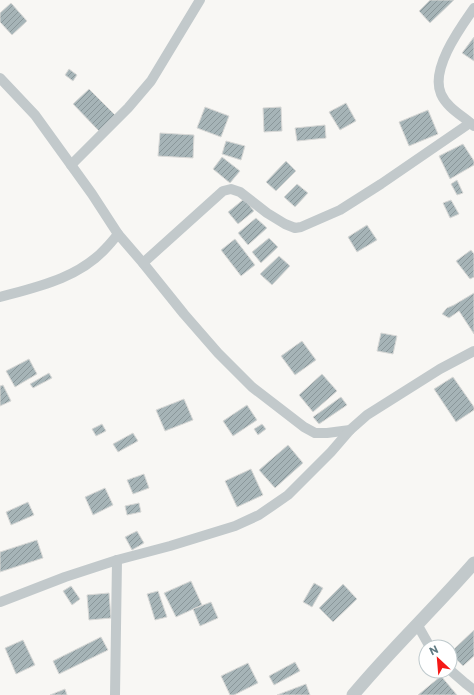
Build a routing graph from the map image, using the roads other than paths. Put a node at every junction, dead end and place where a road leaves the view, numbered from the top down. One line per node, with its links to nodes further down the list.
1 (200, 0): 5 (street)
2 (474, 8): 4 (street)
3 (0, 78): 5 (street)
4 (472, 125): 7 (street)
5 (71, 165): 6 (street)
6 (118, 234): 7 (street); 8 (street)
7 (143, 264): 10 (street)
8 (0, 298)
9 (474, 351): 10 (street)
10 (350, 430): 11 (street)
11 (117, 560): 13 (street); 18 (street)
12 (474, 563): 14 (street)
13 (0, 602)
14 (417, 624): 15 (street); 19 (street)
15 (425, 639)
16 (458, 677): 17 (street)
17 (474, 690)
18 (115, 695)
19 (353, 695)

